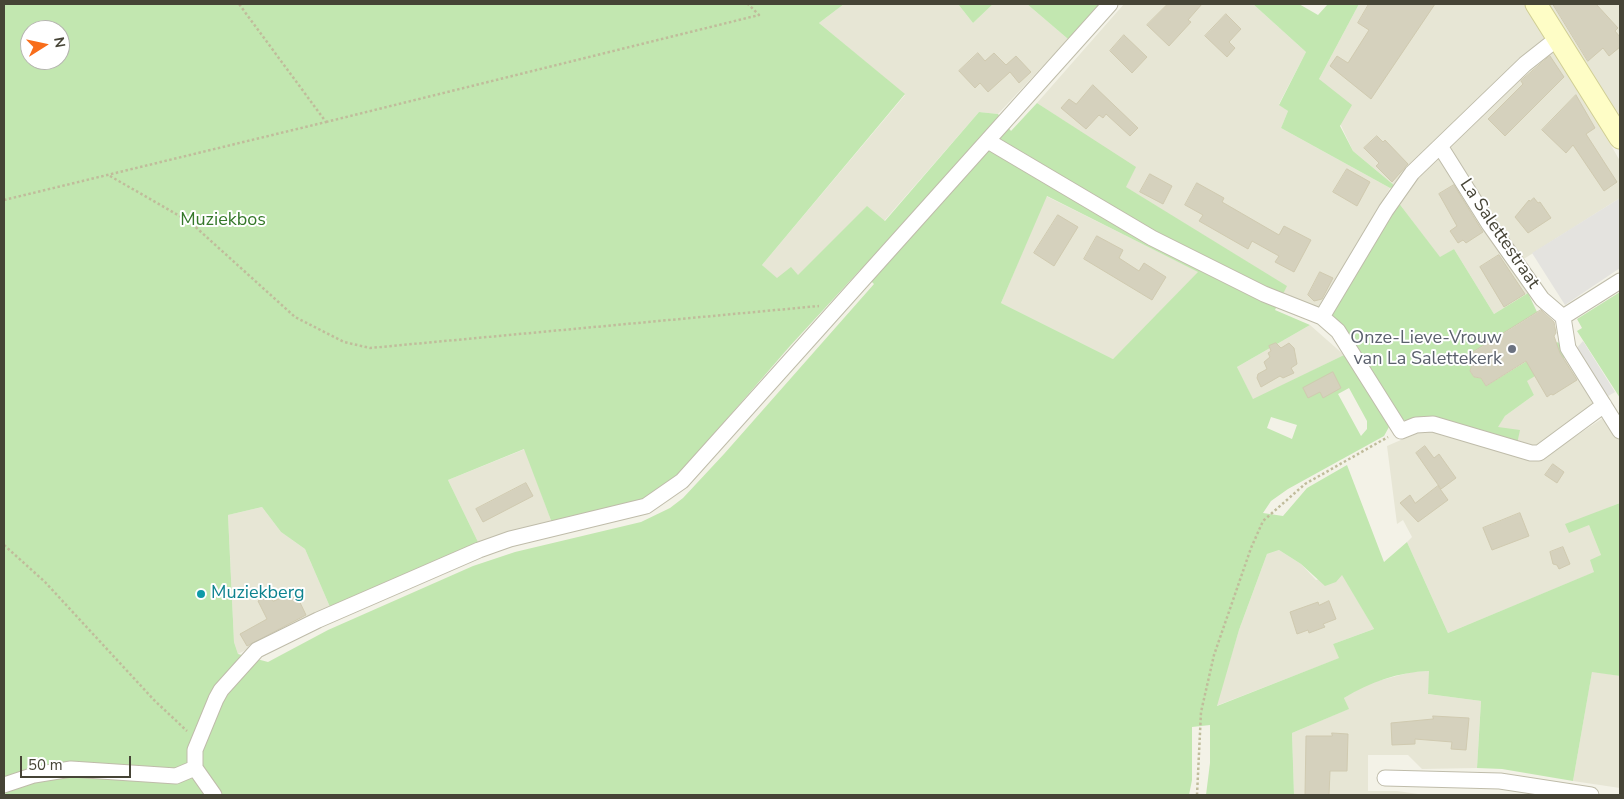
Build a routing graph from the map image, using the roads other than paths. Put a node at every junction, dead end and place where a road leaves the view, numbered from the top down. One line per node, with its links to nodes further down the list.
1 (1110, 4): 5 (street)
2 (1536, 4): 3 (main road)
3 (1558, 38): 4 (main road); 6 (street)
4 (1620, 138)
5 (988, 141): 8 (street); 12 (street)
6 (1440, 146): 8 (street); 9 (street, La Salettestraat)
7 (1620, 282): 9 (street)
8 (1322, 317): 10 (street)
9 (1564, 317): 10 (street)
10 (1604, 405): 11 (street)
11 (1620, 431)
12 (195, 768): 14 (street); 15 (street)
13 (1385, 778): 16 (street)
14 (4, 785)
15 (214, 795)
16 (1591, 795)

